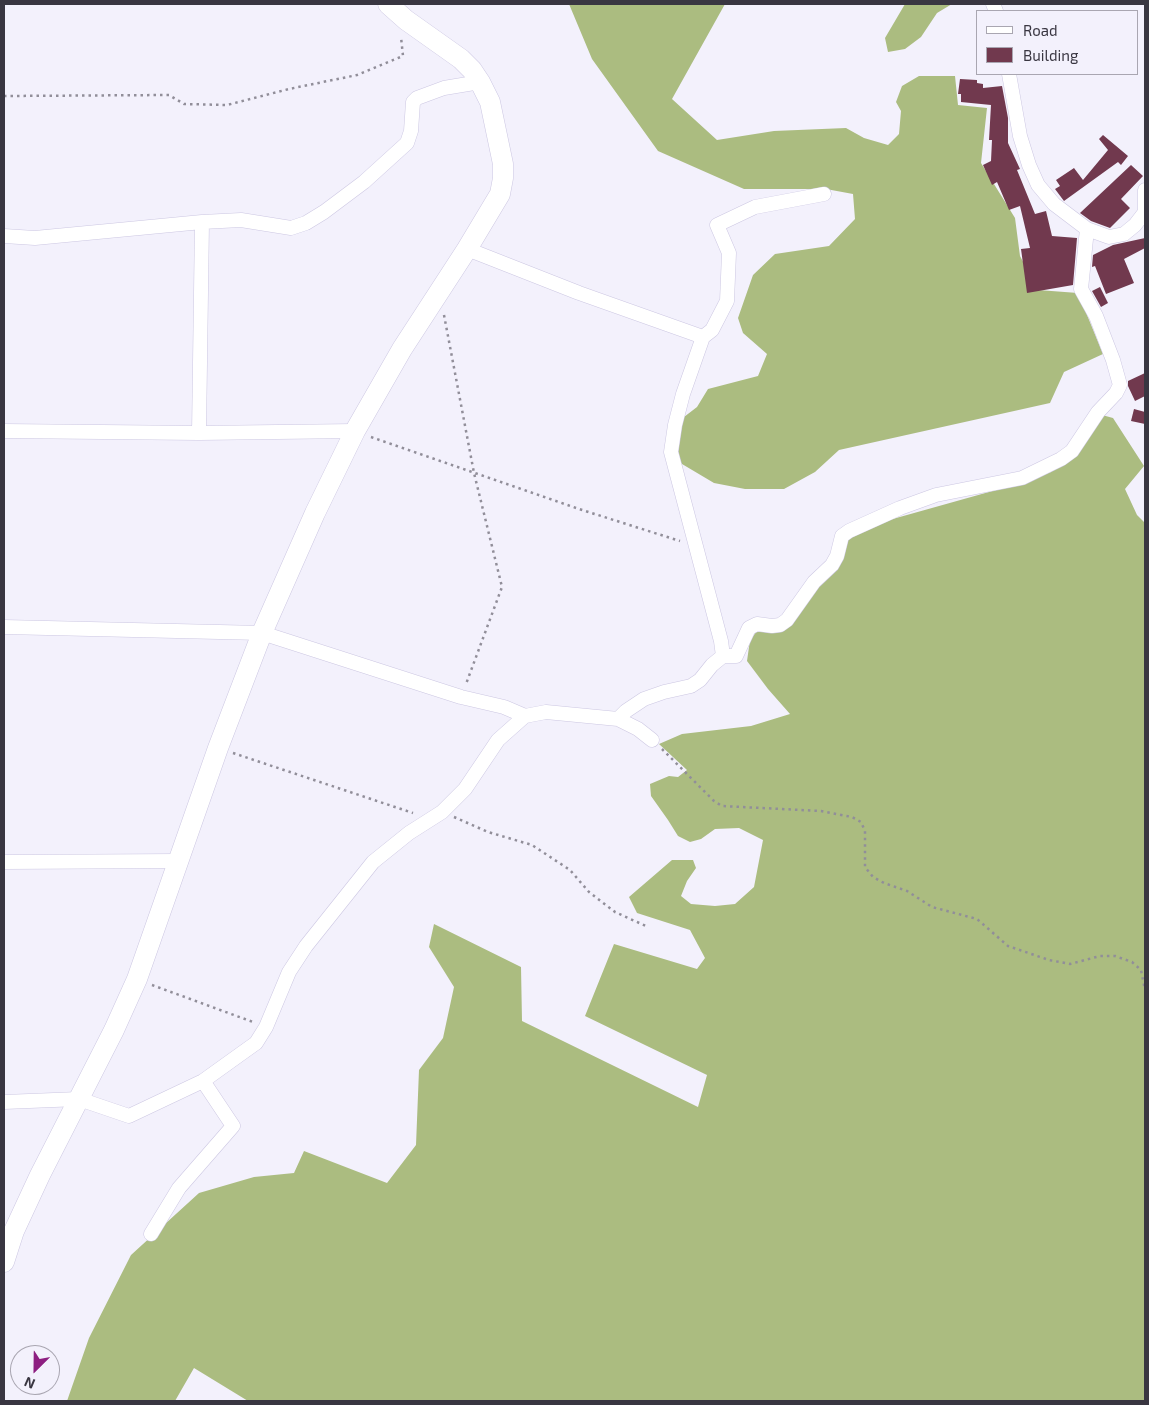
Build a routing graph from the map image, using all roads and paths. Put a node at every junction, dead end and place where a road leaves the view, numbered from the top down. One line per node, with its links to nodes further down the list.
1 (388, 4): 2 (street)
2 (406, 20): 4 (street); 5 (path)
3 (1009, 75): 10 (street)
4 (480, 82): 9 (street); 12 (street)
5 (4, 96)
6 (1145, 190): 8 (street)
7 (824, 194): 14 (street)
8 (1145, 212): 10 (street)
9 (202, 222): 11 (street); 17 (street)
10 (1087, 229): 22 (street)
11 (4, 236)
12 (467, 250): 13 (street); 14 (street)
13 (440, 290): 16 (street); 18 (path)
14 (703, 337): 19 (street)
15 (4, 431): 17 (street)
16 (355, 431): 17 (street); 18 (path); 21 (street)
17 (199, 433)
18 (474, 473): 19 (path); 23 (path)
19 (695, 546): 22 (street)
20 (4, 627): 21 (street)
21 (262, 633): 23 (street); 27 (street)
22 (723, 656): 25 (street)
23 (460, 697): 24 (street)
24 (525, 716): 25 (street); 28 (street)
25 (618, 719): 26 (street)
26 (652, 740): 33 (path)
27 (218, 748): 28 (path); 30 (street)
28 (437, 816): 31 (path); 34 (street)
29 (4, 862): 30 (street)
30 (179, 862): 32 (street)
31 (648, 927)
32 (137, 979): 34 (path); 36 (street)
33 (1145, 990)
34 (266, 1027): 35 (street)
35 (203, 1081): 36 (street); 38 (street)
36 (79, 1099): 37 (street); 39 (street)
37 (4, 1102)
38 (151, 1234)
39 (4, 1262)

